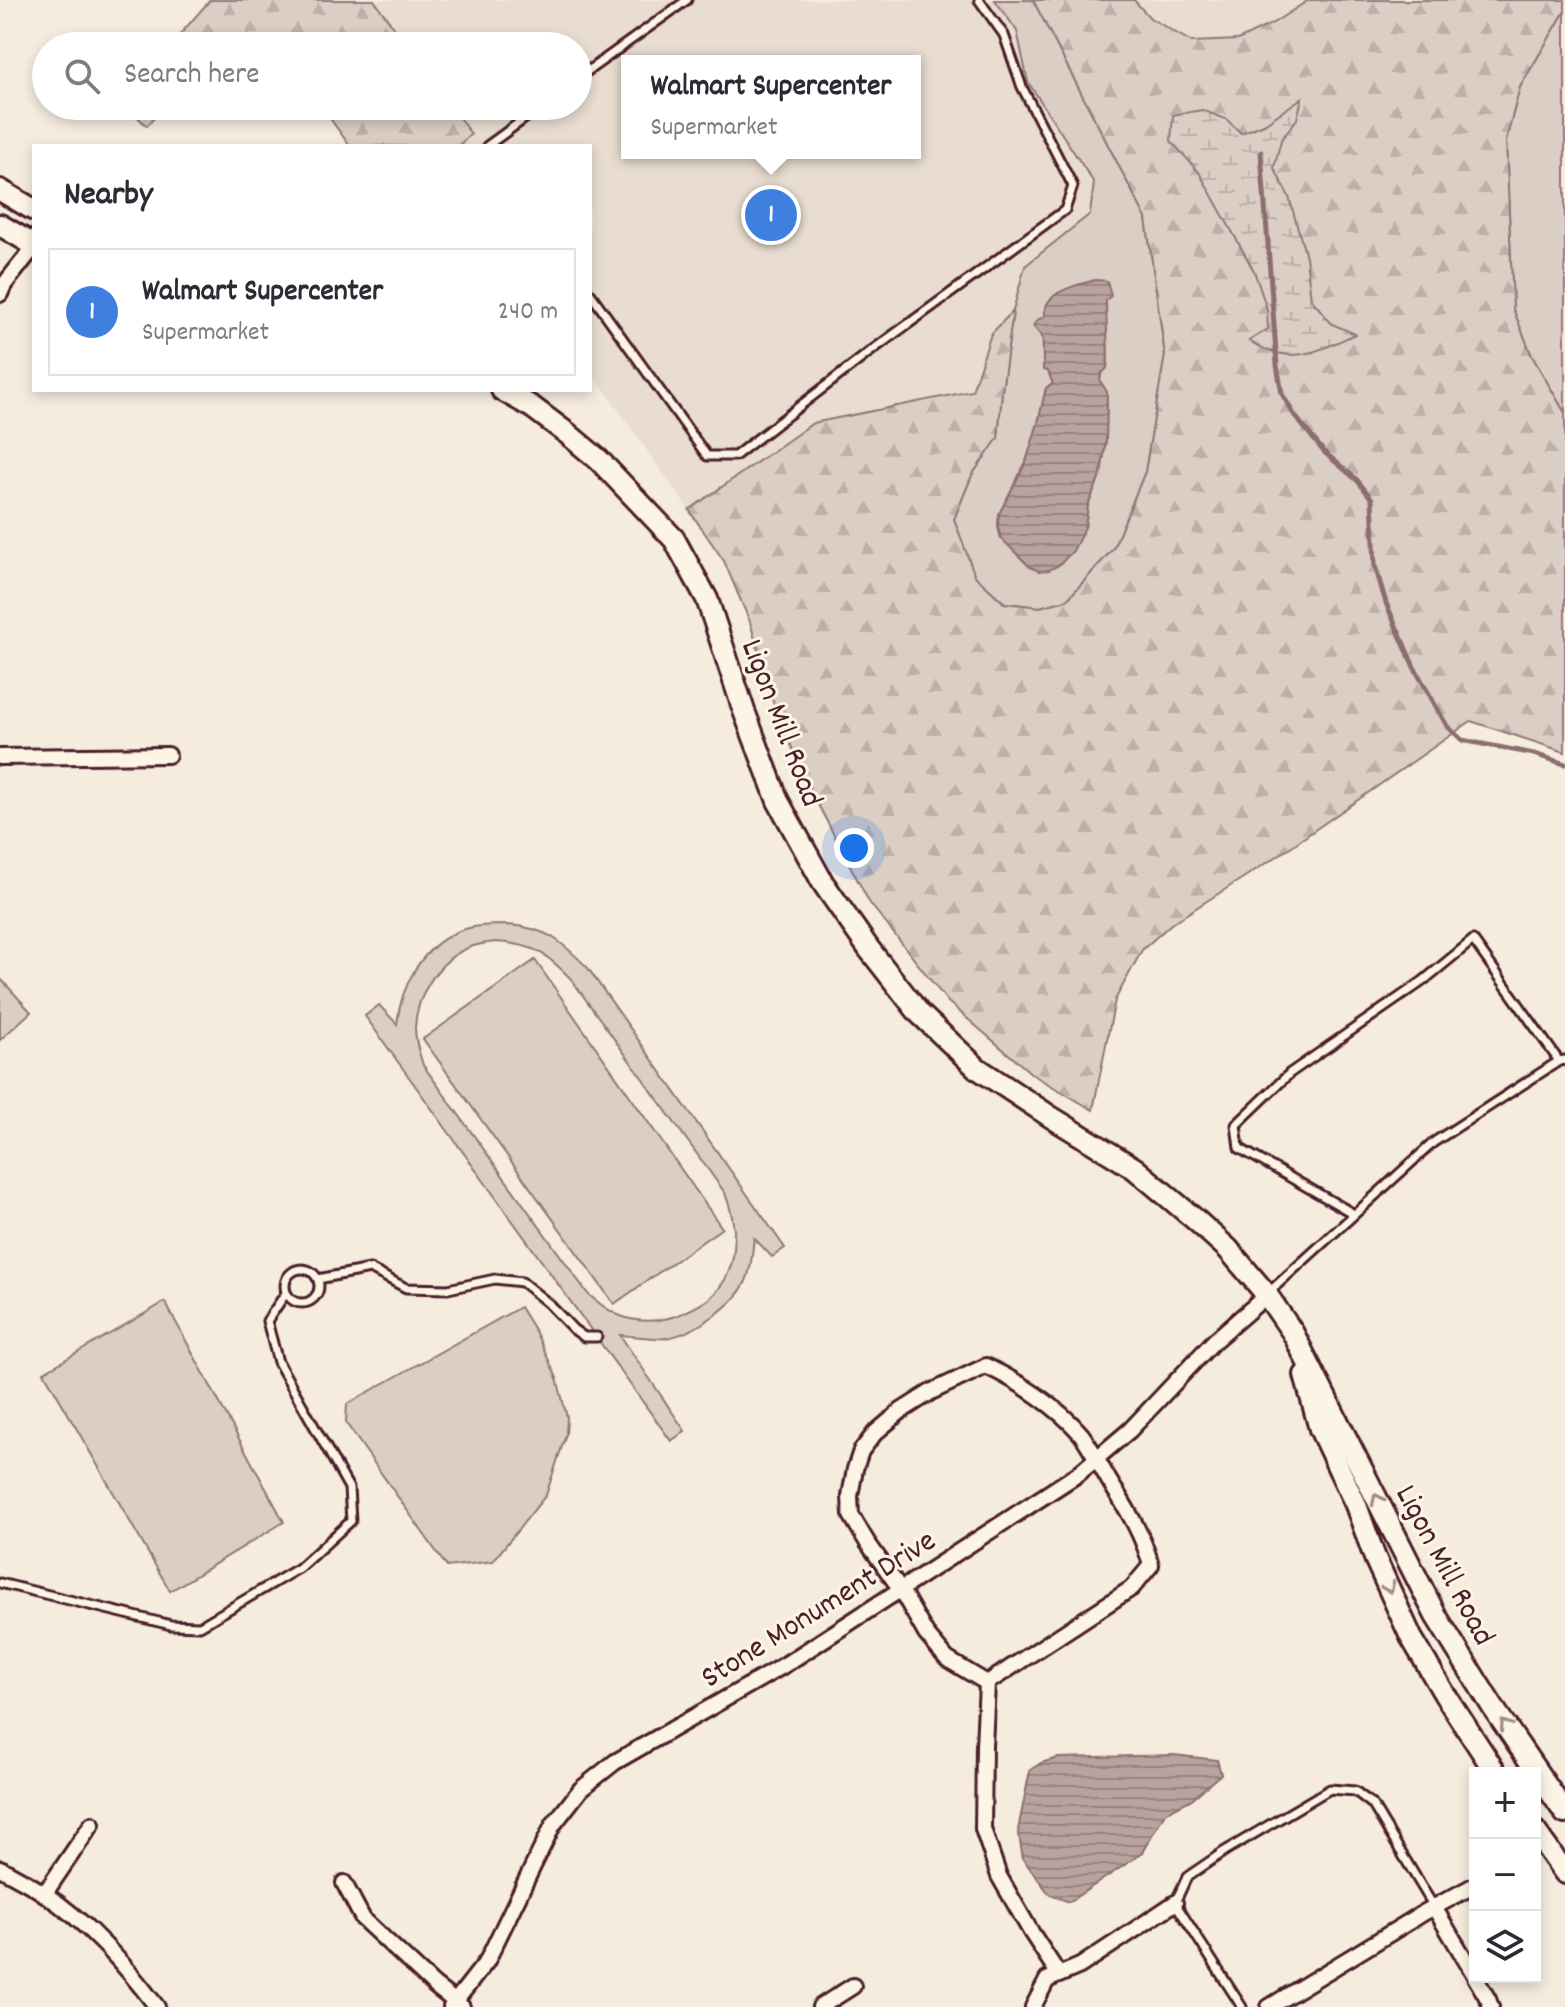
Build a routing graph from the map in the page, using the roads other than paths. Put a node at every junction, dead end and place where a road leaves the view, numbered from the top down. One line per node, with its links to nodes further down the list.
1 (687, 0): 3 (lane)
2 (979, 0): 12 (lane)
3 (592, 68)
4 (523, 120): 5 (lane)
5 (490, 144)
6 (0, 190): 7 (main road)
7 (32, 209)
8 (0, 225): 9 (main road)
9 (32, 245)
10 (32, 249): 11 (street)
11 (0, 294)
12 (592, 296)
13 (506, 392): 20 (main road, Ligon Mill Road)
14 (168, 755): 15 (street)
15 (0, 757)
16 (1562, 1060): 17 (lane); 17 (lane)
17 (1354, 1214): 20 (lane)
18 (318, 1279): 19 (lane); 19 (lane); 22 (lane)
19 (286, 1293): 24 (lane)
20 (1267, 1295): 21 (main road, Ligon Mill Road); 23 (street, Stone Monument Drive)
21 (1293, 1333): 27 (main road, Ligon Mill Road, one-way to 27); 28 (main road, Ligon Mill Road, one-way to 21)
22 (597, 1337)
23 (1095, 1459): 25 (street, Stone Monument Drive); 25 (street); 26 (street)
24 (0, 1583)
25 (901, 1590): 26 (street); 42 (street, Stone Monument Drive)
26 (987, 1683): 39 (street)
27 (1492, 1767)
28 (1565, 1813)
29 (92, 1824): 35 (street)
30 (1541, 1845): 32 (main road)
31 (0, 1868): 35 (street)
32 (1565, 1873)
33 (344, 1883): 42 (street)
34 (1469, 1888): 37 (street)
35 (45, 1893): 43 (street)
36 (1175, 1903): 37 (lane); 39 (street); 46 (lane)
37 (1434, 1907): 38 (street); 47 (street)
38 (1469, 1967)
39 (1059, 1975): 45 (street)
40 (1479, 1983): 48 (street)
41 (853, 1986): 44 (street)
42 (457, 2005)
43 (157, 2007)
44 (820, 2007)
45 (1033, 2007)
46 (1242, 2007)
47 (1269, 2007)
48 (1491, 2007)

